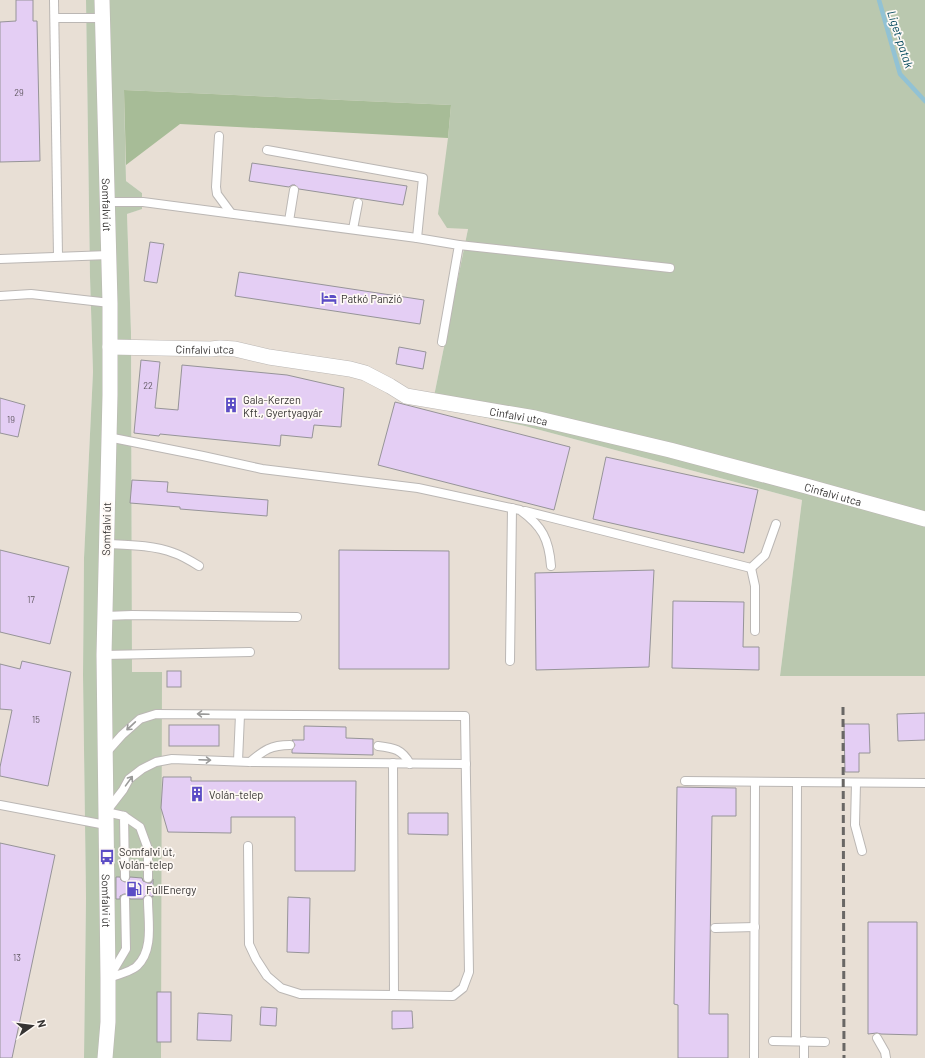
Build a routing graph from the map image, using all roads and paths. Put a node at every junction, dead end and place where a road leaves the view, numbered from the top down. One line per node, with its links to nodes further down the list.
1 (54, 0): 3 (lane)
2 (102, 0): 4 (street, Somfalvi út)
3 (55, 18): 4 (lane); 16 (lane)
4 (102, 18): 8 (street, Somfalvi út)
5 (219, 136): 10 (lane)
6 (267, 150): 13 (lane)
7 (294, 190): 11 (lane)
8 (107, 202): 10 (lane); 15 (street, Somfalvi út)
9 (358, 203): 12 (lane)
10 (231, 213): 11 (lane)
11 (289, 221): 12 (lane)
12 (353, 230): 13 (lane)
13 (416, 238): 14 (lane)
14 (459, 245): 18 (lane); 21 (lane)
15 (110, 255): 16 (lane); 20 (street, Somfalvi út)
16 (58, 256): 17 (lane)
17 (0, 259)
18 (670, 268)
19 (0, 296): 20 (lane)
20 (110, 303): 22 (street, Somfalvi út)
21 (442, 342)
22 (110, 347): 23 (street, Somfalvi út); 25 (street, Cinfalvi utca)
23 (108, 438): 24 (lane); 27 (street, Somfalvi út)
24 (516, 509): 29 (lane); 30 (lane); 36 (lane)
25 (925, 518)
26 (776, 524): 30 (lane)
27 (106, 544): 28 (lane); 31 (street, Somfalvi út)
28 (198, 566)
29 (551, 566)
30 (751, 568): 33 (lane)
31 (105, 616): 32 (lane); 35 (street, Somfalvi út)
32 (297, 617)
33 (755, 631)
34 (250, 652): 35 (lane)
35 (104, 655): 40 (street, Somfalvi út)
36 (510, 661)
37 (240, 715): 40 (lane, one-way to 40); 41 (lane); 45 (lane)
38 (290, 745): 42 (lane)
39 (378, 746): 44 (lane)
40 (105, 754): 53 (street, Somfalvi út)
41 (238, 762): 42 (lane); 53 (lane, one-way to 41)
42 (250, 762): 43 (lane)
43 (393, 763): 44 (lane); 63 (lane)
44 (410, 764): 45 (lane)
45 (466, 764): 63 (lane)
46 (685, 781): 48 (lane)
47 (925, 782): 50 (lane)
48 (755, 783): 49 (lane); 60 (lane)
49 (798, 783): 50 (lane); 66 (lane)
50 (856, 783): 55 (lane)
51 (0, 805): 53 (lane)
52 (124, 816): 53 (lane); 56 (lane); 57 (lane)
53 (106, 819): 62 (street, Somfalvi út)
54 (248, 846): 63 (lane)
55 (862, 851)
56 (125, 877)
57 (148, 878)
58 (125, 899): 62 (lane)
59 (148, 900): 62 (lane)
60 (755, 927): 61 (lane); 69 (lane)
61 (715, 928)
62 (108, 978): 68 (street, Somfalvi út)
63 (394, 995)
64 (877, 1038): 71 (lane)
65 (773, 1041): 66 (lane)
66 (800, 1041): 67 (lane); 70 (lane)
67 (825, 1042)
68 (105, 1058)
69 (754, 1058)
70 (804, 1058)
71 (886, 1058)

